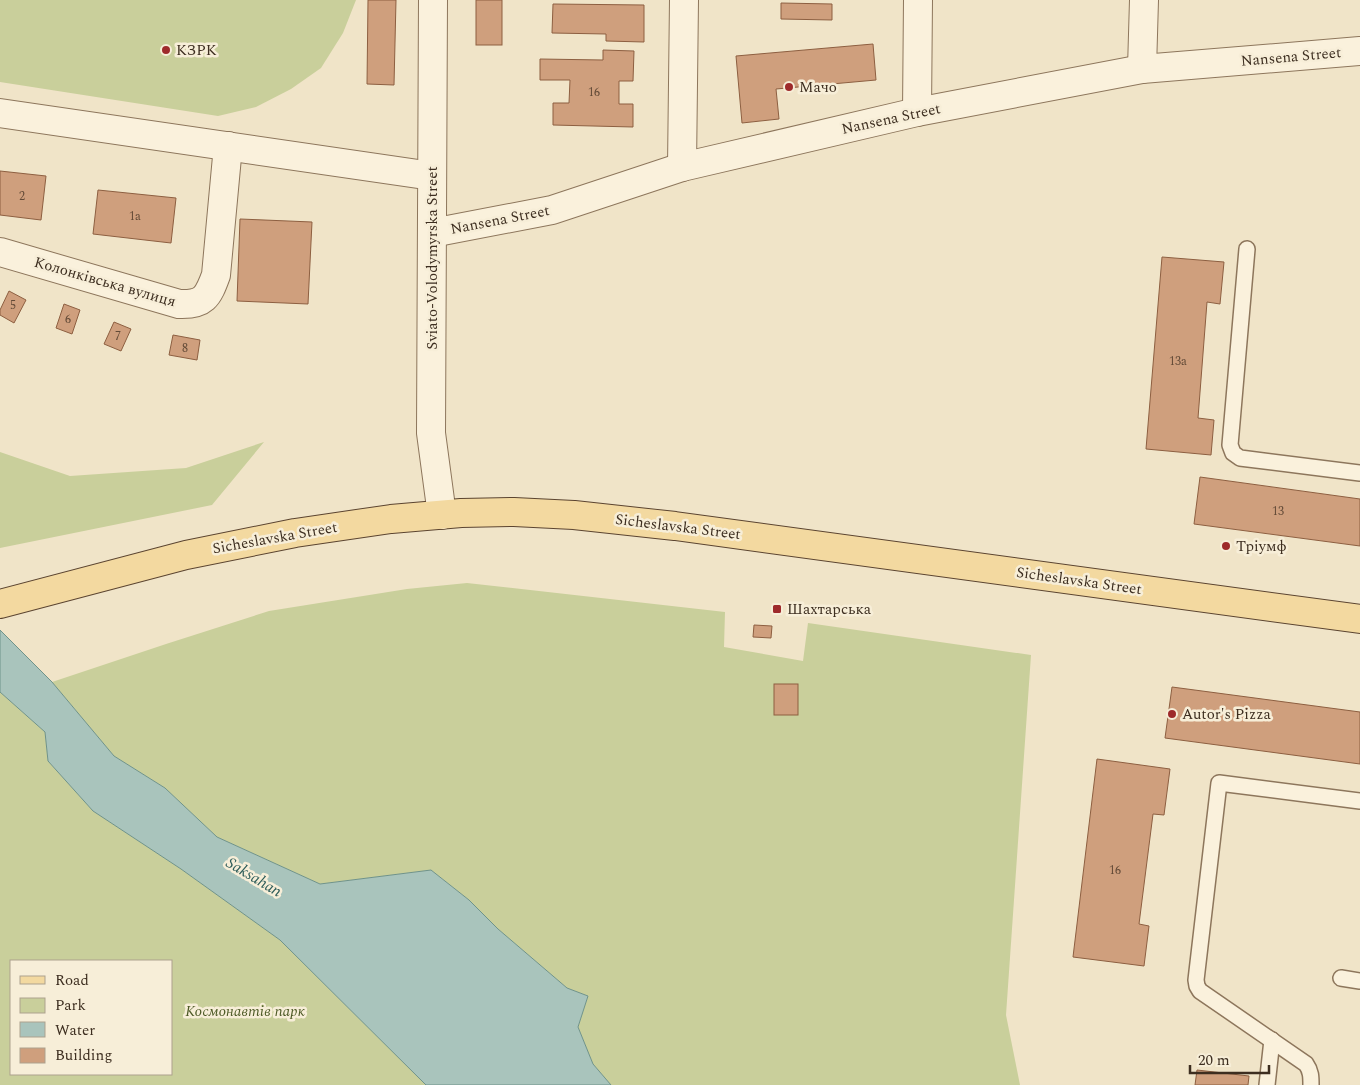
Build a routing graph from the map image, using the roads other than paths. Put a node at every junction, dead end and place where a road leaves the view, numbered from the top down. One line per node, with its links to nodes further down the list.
1 (433, 0): 11 (street, Sviato-Volodymyrska Street)
2 (684, 0): 10 (street)
3 (918, 0): 7 (street)
4 (1144, 0): 6 (street)
5 (1360, 51): 6 (street, Nansena Street)
6 (1142, 70): 7 (street, Nansena Street)
7 (918, 112): 10 (street, Nansena Street)
8 (0, 113): 9 (street)
9 (228, 146): 11 (street); 14 (street, Колонківська вулиця)
10 (682, 167): 12 (street, Nansena Street)
11 (432, 176): 12 (street, Sviato-Volodymyrska Street)
12 (432, 233): 16 (street, Sviato-Volodymyrska Street)
13 (1248, 249): 15 (lane)
14 (0, 252)
15 (1360, 473)
16 (442, 515): 17 (main road, Sicheslavska Street); 18 (main road, Sicheslavska Street)
17 (0, 604)
18 (1360, 619)
19 (1360, 801): 22 (lane)
20 (1341, 978): 21 (lane)
21 (1360, 981)
22 (1272, 1040): 23 (lane); 24 (lane)
23 (1267, 1085)
24 (1311, 1085)

